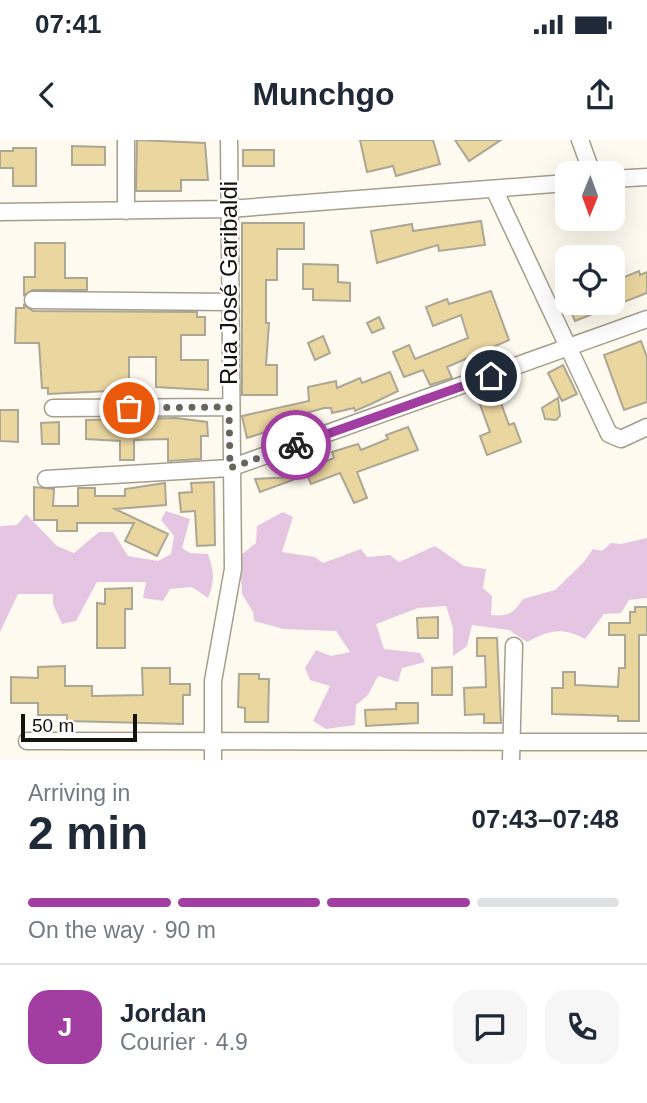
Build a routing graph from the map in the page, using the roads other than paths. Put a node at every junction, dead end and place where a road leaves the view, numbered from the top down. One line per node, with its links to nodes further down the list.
1 (125, 140): 10 (street)
2 (229, 140): 9 (street, Rua José Garibaldi)
3 (580, 140): 4 (street)
4 (588, 161)
5 (647, 177): 6 (street)
6 (625, 178)
7 (555, 184): 8 (street)
8 (495, 189): 9 (street); 15 (street)
9 (229, 209): 10 (street); 13 (street, Rua José Garibaldi)
10 (126, 211): 11 (street)
11 (0, 212)
12 (33, 300): 13 (street)
13 (229, 302): 16 (street, Rua José Garibaldi)
14 (647, 319): 15 (street)
15 (569, 349): 18 (street); 19 (street)
16 (229, 407): 17 (street); 19 (street, Rua José Garibaldi)
17 (53, 408)
18 (647, 426)
19 (230, 468): 20 (street); 23 (street, Rua José Garibaldi)
20 (46, 479)
21 (514, 646): 24 (street)
22 (27, 741): 23 (street)
23 (214, 741): 24 (street); 26 (street, Rua José Garibaldi)
24 (512, 742): 25 (street); 27 (street)
25 (647, 743)
26 (213, 760)
27 (511, 760)

